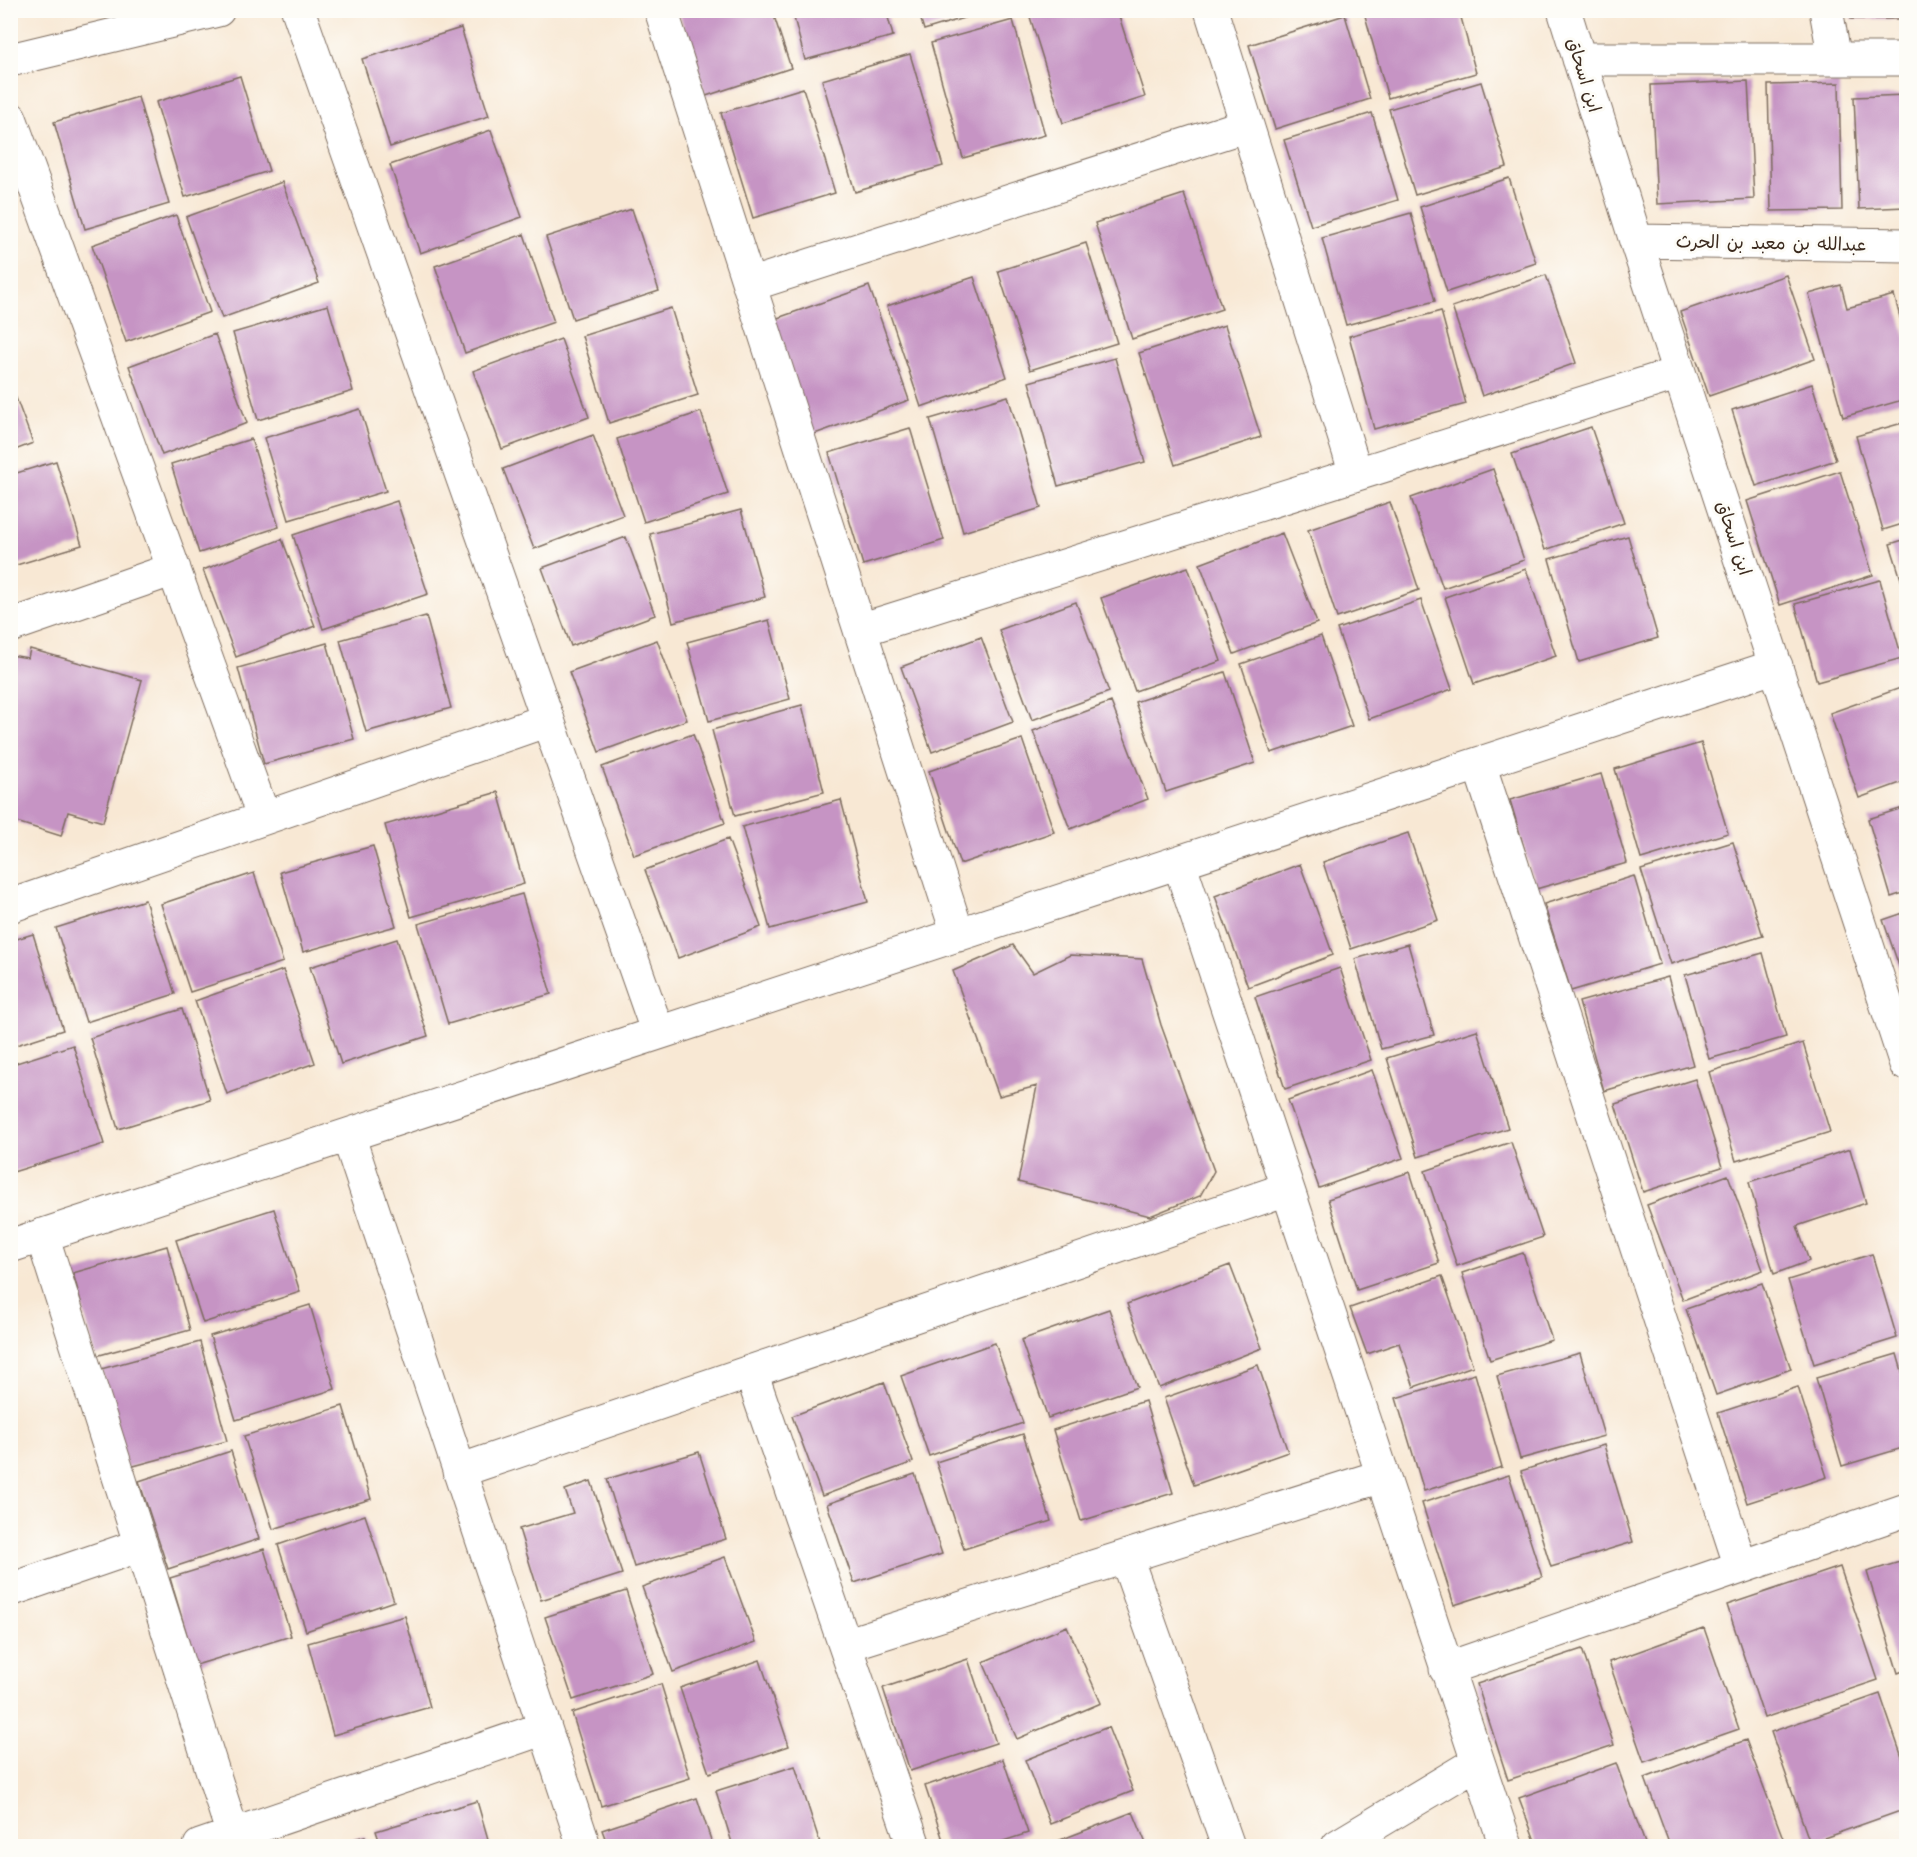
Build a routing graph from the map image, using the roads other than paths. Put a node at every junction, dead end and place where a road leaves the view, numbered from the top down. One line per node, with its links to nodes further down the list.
1 (218, 10): 10 (street)
2 (298, 10): 22 (street)
3 (661, 10): 15 (street)
4 (1211, 10): 12 (street)
5 (1564, 10): 7 (street, ابن اسحاق)
6 (1826, 10): 8 (street)
7 (1579, 58): 8 (street); 13 (street, ابن اسحاق)
8 (1835, 59): 9 (street)
9 (1906, 59)
10 (10, 60)
11 (10, 118): 18 (street)
12 (1247, 125): 15 (street); 17 (street)
13 (1636, 241): 14 (street, عبدالله بن معبد بن الحرث); 16 (street, ابن اسحاق)
14 (1906, 245)
15 (749, 285): 20 (street)
16 (1679, 373): 17 (street); 21 (street, ابن اسحاق)
17 (1356, 474): 20 (street)
18 (174, 569): 19 (street); 24 (street)
19 (10, 626)
20 (860, 630): 27 (street)
21 (1776, 666): 23 (street); 29 (street, ابن اسحاق)
22 (548, 720): 24 (street); 28 (street)
23 (1479, 764): 25 (street); 40 (street)
24 (264, 818): 26 (street)
25 (1179, 862): 27 (street); 31 (street)
26 (10, 906)
27 (958, 935): 28 (street)
28 (658, 1033): 30 (street)
29 (1906, 1062)
30 (348, 1135): 32 (street); 35 (street)
31 (1287, 1189): 34 (street); 36 (street)
32 (42, 1235): 33 (street); 38 (street)
33 (10, 1246)
34 (751, 1372): 35 (street); 42 (street)
35 (459, 1471): 44 (street)
36 (1382, 1476): 39 (street); 43 (street)
37 (1906, 1510): 40 (street)
38 (141, 1545): 41 (street); 46 (street)
39 (1125, 1557): 42 (street); 50 (street)
40 (1742, 1567): 43 (street)
41 (10, 1590)
42 (845, 1645): 49 (street)
43 (1446, 1669): 45 (street)
44 (545, 1728): 46 (street); 48 (street)
45 (1478, 1762): 51 (street); 52 (street)
46 (233, 1835): 47 (street)
47 (200, 1846)
48 (584, 1846)
49 (914, 1846)
50 (1228, 1846)
51 (1338, 1846)
52 (1506, 1846)

